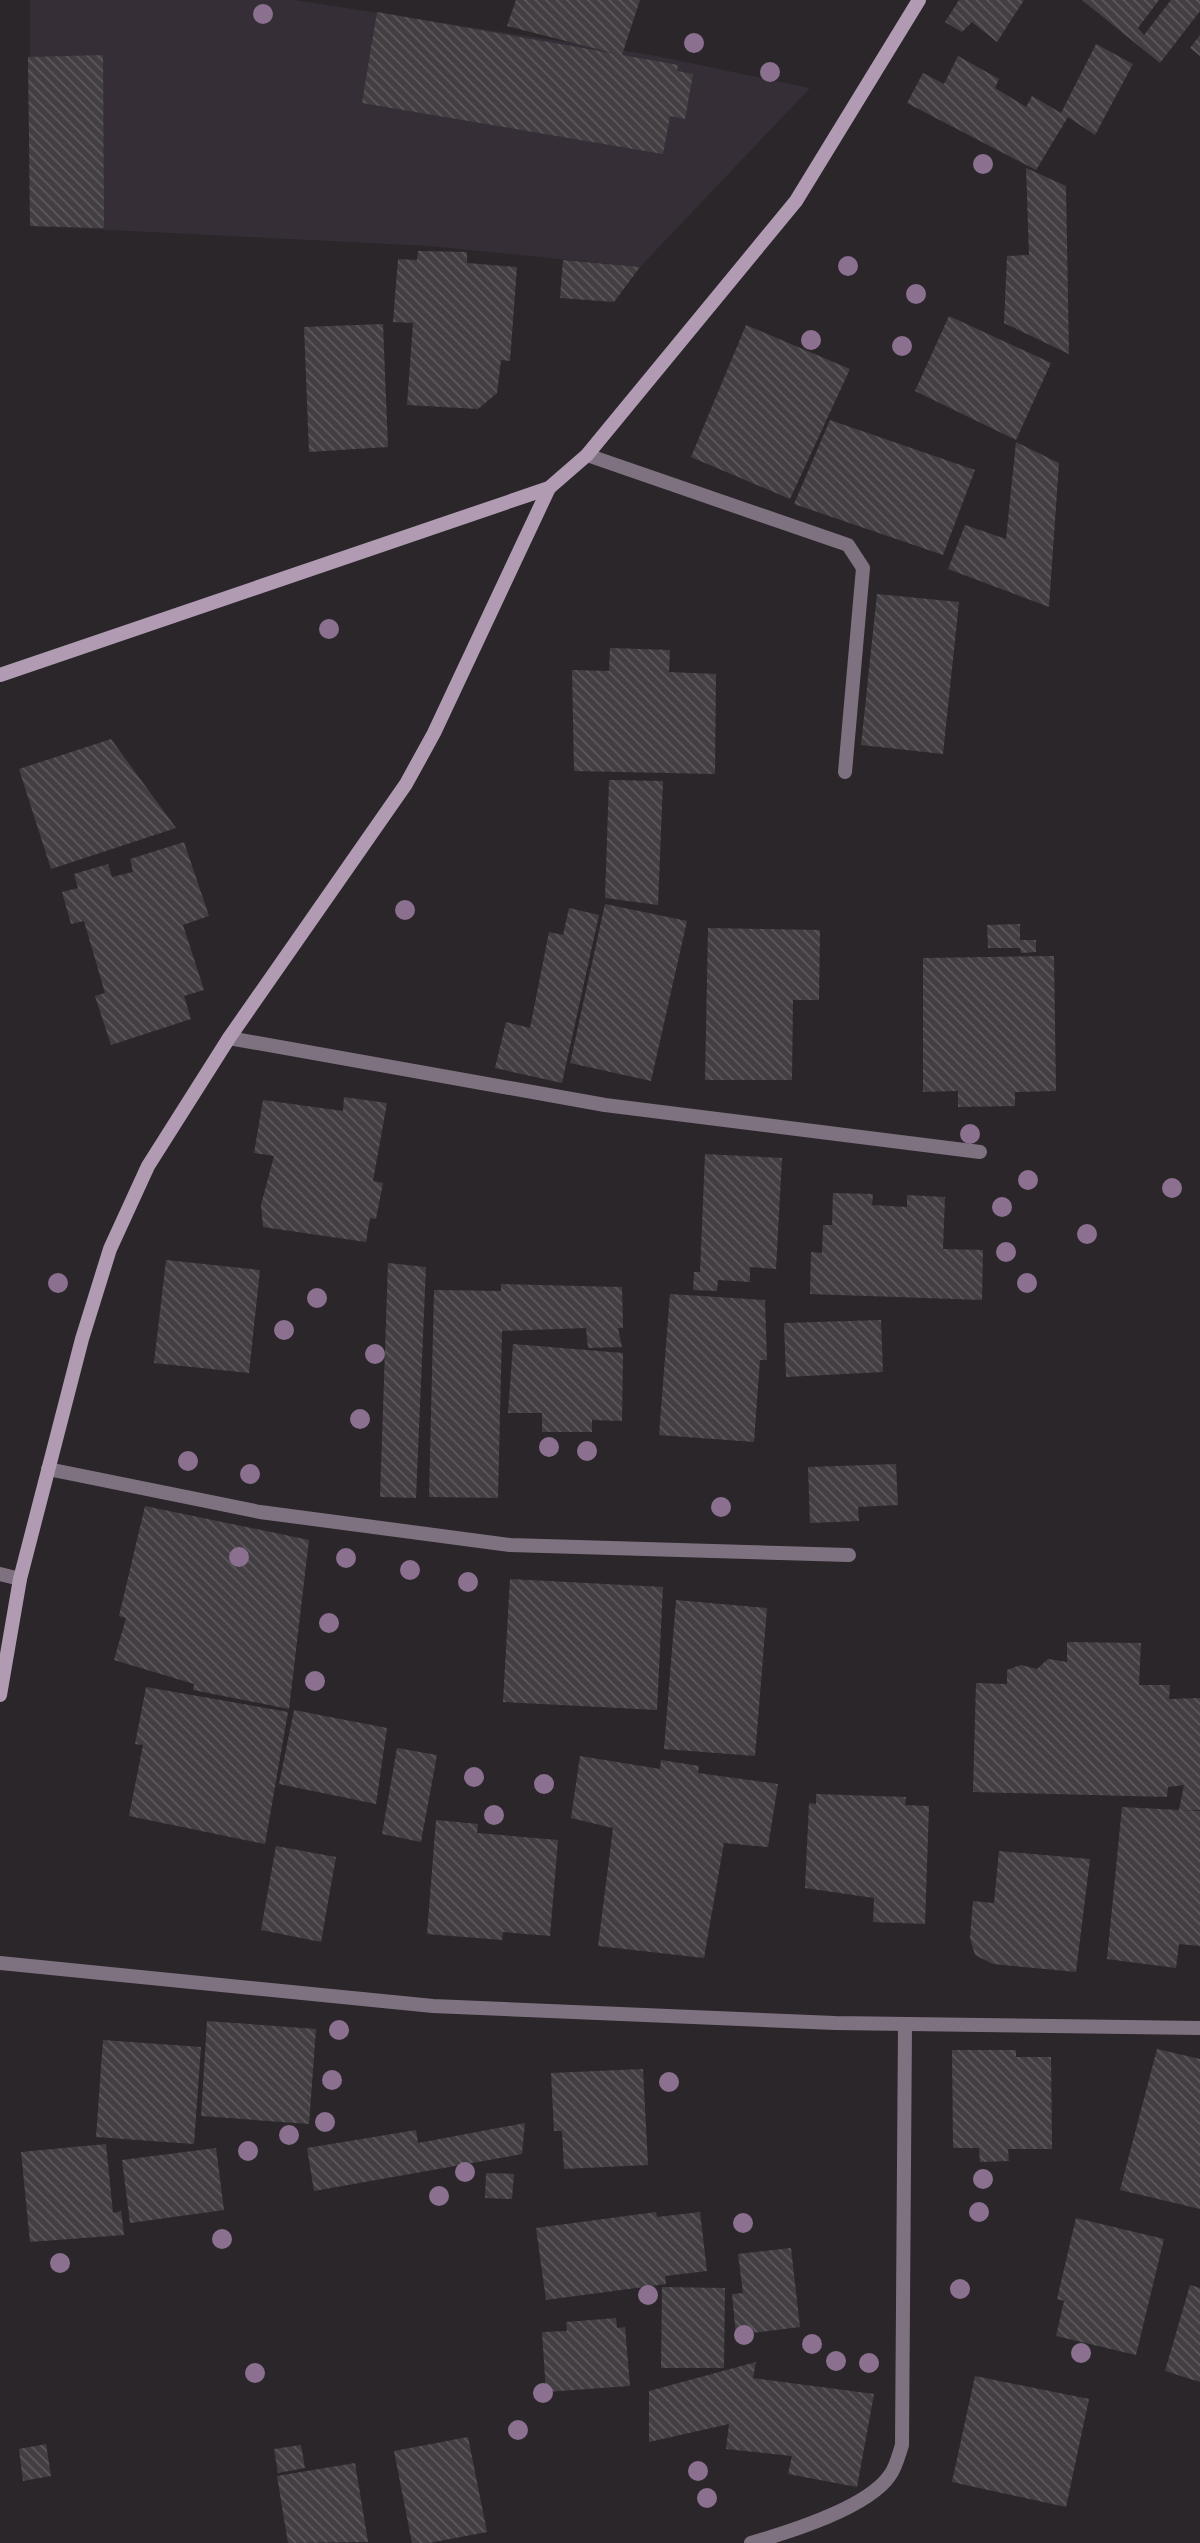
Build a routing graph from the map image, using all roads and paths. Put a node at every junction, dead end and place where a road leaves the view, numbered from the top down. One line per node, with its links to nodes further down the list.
1 (919, 0): 2 (street)
2 (587, 455): 3 (street); 5 (street)
3 (549, 488): 4 (street); 6 (street)
4 (0, 675)
5 (845, 772)
6 (229, 1038): 7 (street); 8 (street)
7 (980, 1152)
8 (48, 1469): 9 (street); 11 (street)
9 (849, 1555)
10 (0, 1574): 11 (street)
11 (20, 1579): 12 (street)
12 (0, 1695)
13 (0, 1963): 14 (street)
14 (905, 2024): 15 (street); 16 (street)
15 (1200, 2028)
16 (751, 2543)

